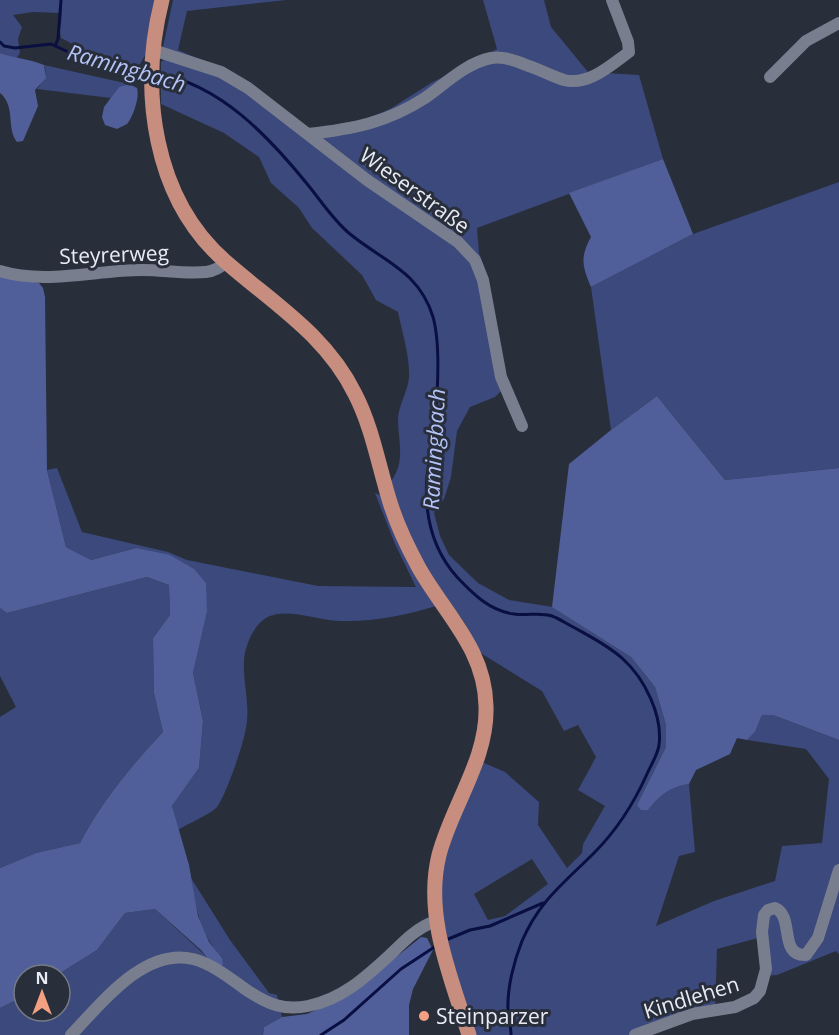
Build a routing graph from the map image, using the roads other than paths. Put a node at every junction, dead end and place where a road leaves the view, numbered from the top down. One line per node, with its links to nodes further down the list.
1 (162, 0): 4 (main road)
2 (612, 0): 6 (street, Wieserstraße)
3 (839, 23): 5 (street)
4 (153, 54): 6 (street, Wieserstraße); 7 (main road)
5 (770, 77)
6 (308, 134): 9 (street, Wieserstraße)
7 (226, 262): 8 (street, Steyrerweg); 11 (main road)
8 (0, 271)
9 (522, 426)
10 (839, 870): 14 (street, Kindlehen)
11 (436, 924): 12 (street); 13 (main road)
12 (71, 1035)
13 (469, 1035)
14 (635, 1035)

